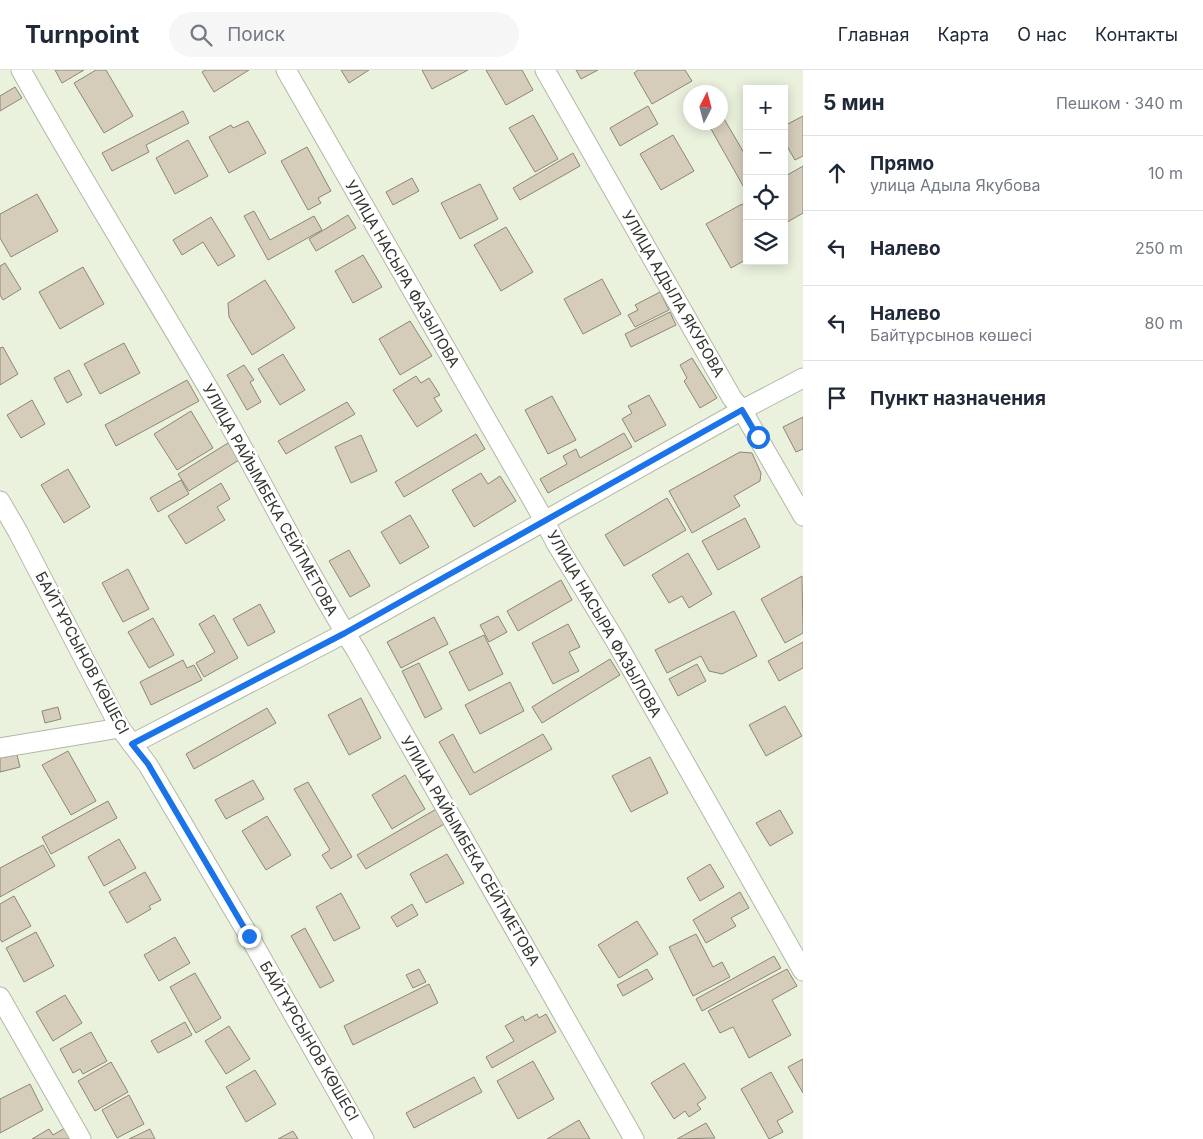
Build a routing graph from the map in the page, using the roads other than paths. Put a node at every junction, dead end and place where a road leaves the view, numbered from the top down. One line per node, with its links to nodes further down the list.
1 (21, 70): 9 (street, УЛИЦА РАЙЫМБЕКА СЕЙТМЕТОВА)
2 (286, 70): 8 (street, УЛИЦА НАСЫРА ФАЗЫЛОВА)
3 (544, 70): 5 (street, УЛИЦА АДЫЛА ЯКУБОВА)
4 (803, 378): 5 (street)
5 (742, 410): 7 (street, УЛИЦА АДЫЛА ЯКУБОВА); 8 (street)
6 (0, 501): 10 (street, БАЙТҰРСЫНОВ КӨШЕСІ)
7 (803, 516)
8 (544, 520): 9 (street); 13 (street, УЛИЦА НАСЫРА ФАЗЫЛОВА)
9 (345, 633): 11 (street); 17 (street, УЛИЦА РАЙЫМБЕКА СЕЙТМЕТОВА)
10 (120, 728): 11 (street, БАЙТҰРСЫНОВ КӨШЕСІ); 12 (street)
11 (132, 744): 16 (street, БАЙТҰРСЫНОВ КӨШЕСІ)
12 (0, 748)
13 (803, 971)
14 (0, 997): 15 (street)
15 (81, 1139)
16 (364, 1139)
17 (634, 1139)

